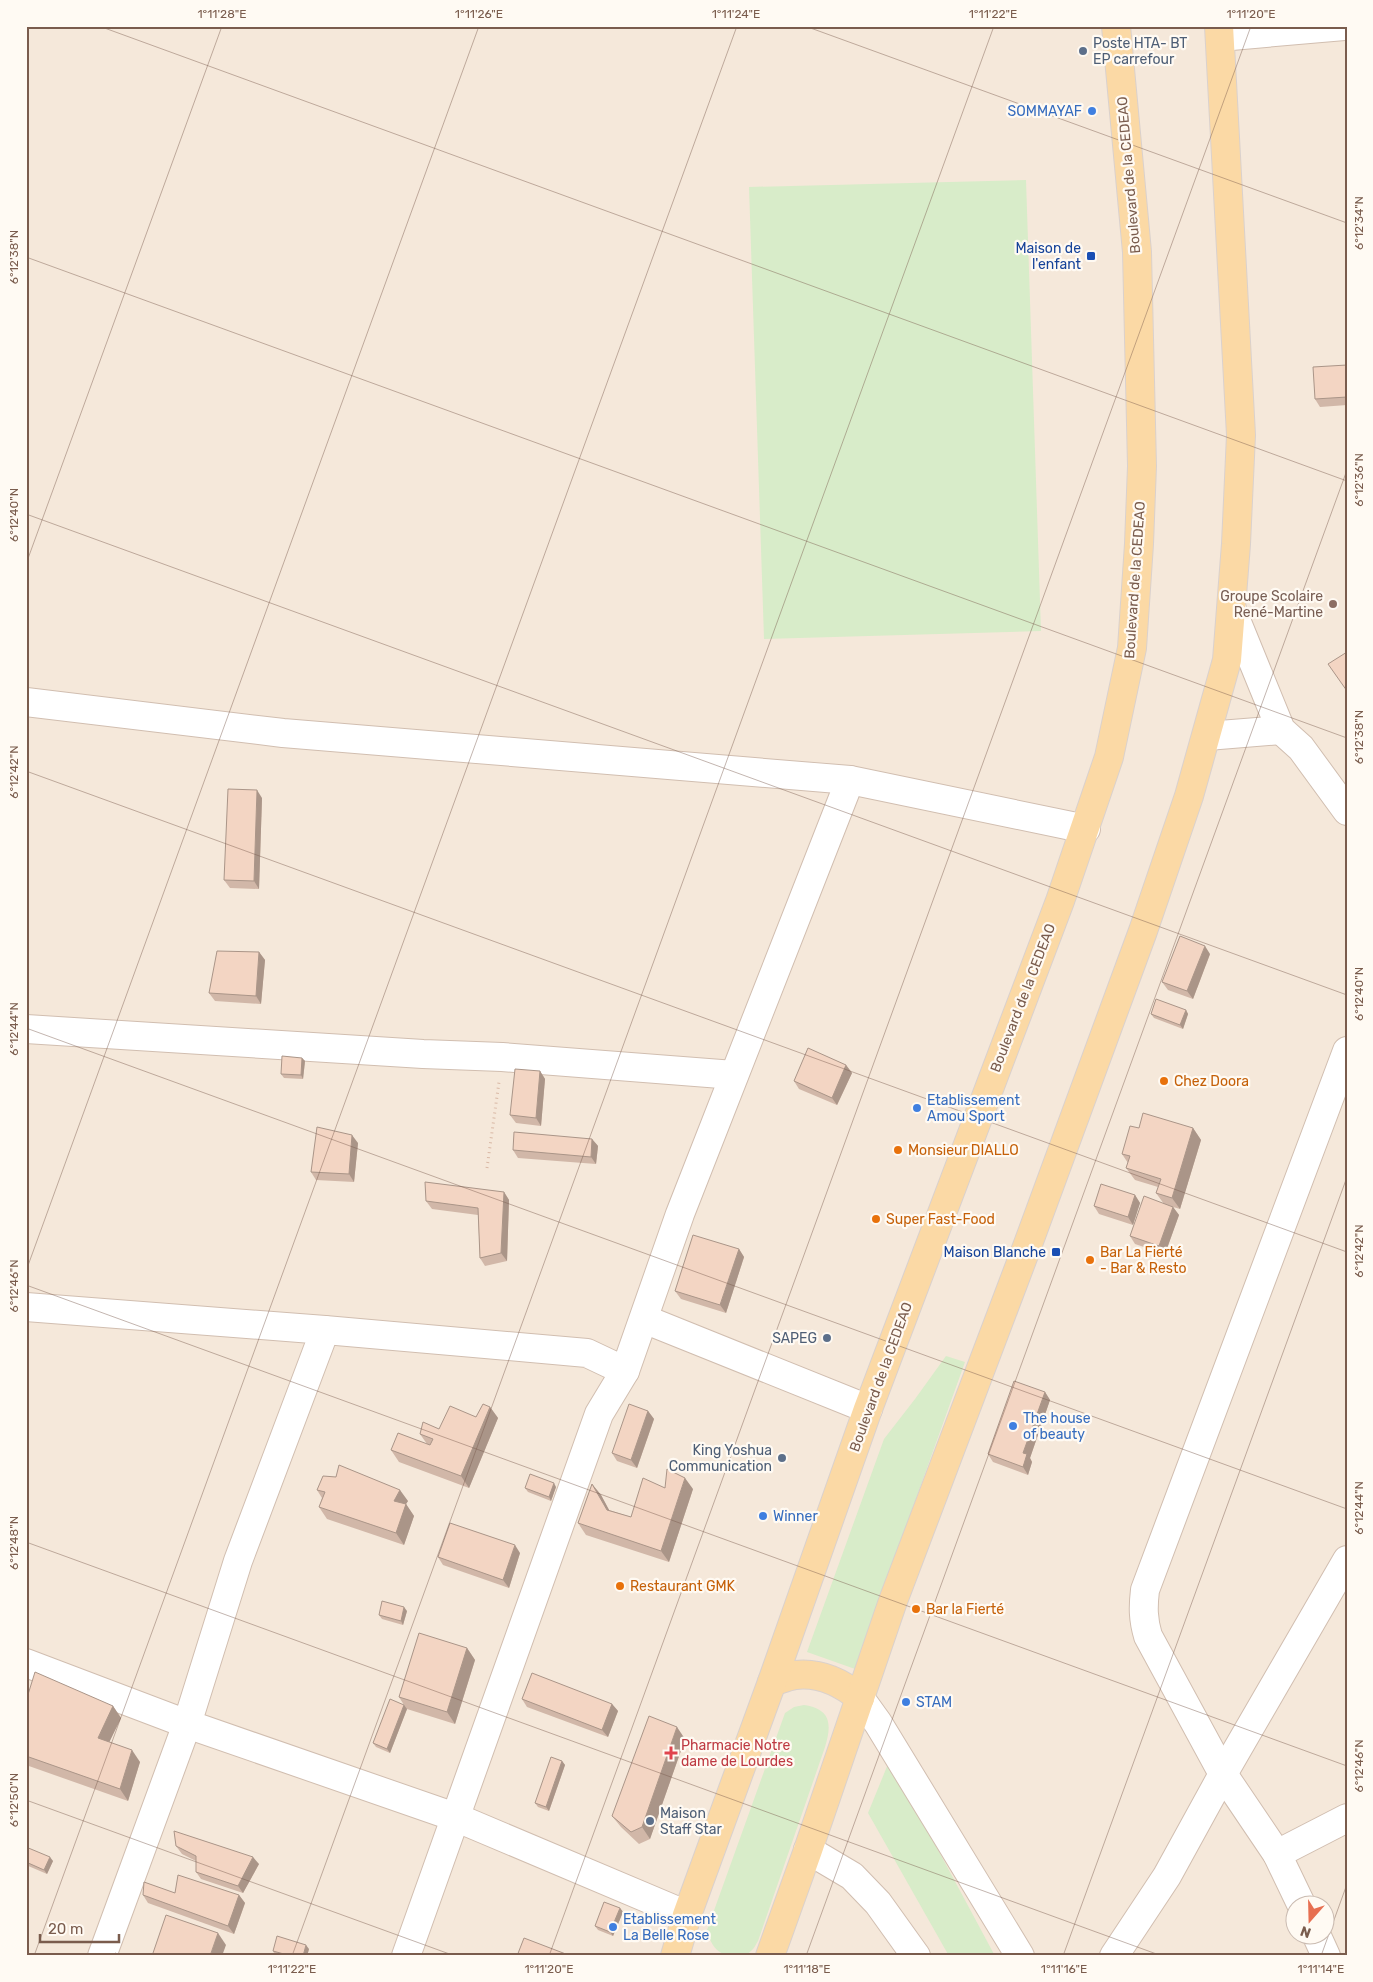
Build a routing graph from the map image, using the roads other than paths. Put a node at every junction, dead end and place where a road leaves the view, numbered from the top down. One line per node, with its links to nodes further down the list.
1 (1116, 26): 10 (main road, Boulevard de la CEDEAO)
2 (1344, 26): 3 (street)
3 (1220, 32): 4 (main road)
4 (1232, 610): 6 (street); 7 (main road)
5 (26, 702): 8 (street)
6 (1280, 730): 7 (street); 9 (street)
7 (1207, 736): 22 (main road)
8 (850, 780): 10 (street); 13 (street)
9 (1347, 812)
10 (1086, 829): 18 (main road, Boulevard de la CEDEAO)
11 (26, 1029): 13 (street)
12 (1347, 1050): 24 (street)
13 (734, 1075): 15 (street)
14 (26, 1307): 16 (street)
15 (644, 1319): 17 (street); 18 (street)
16 (325, 1330): 17 (street); 23 (street)
17 (625, 1371): 25 (street)
18 (868, 1409): 21 (main road, Boulevard de la CEDEAO)
19 (1347, 1560): 24 (street)
20 (26, 1663): 23 (street)
21 (772, 1682): 22 (main road); 30 (main road, Boulevard de la CEDEAO)
22 (860, 1698): 27 (main road); 36 (street)
23 (187, 1724): 25 (street); 32 (street)
24 (1224, 1774): 28 (street); 37 (street)
25 (455, 1816): 30 (street); 33 (street)
26 (1347, 1818): 28 (street)
27 (808, 1850): 34 (main road); 35 (street)
28 (1277, 1854): 29 (street)
29 (1296, 1894)
30 (683, 1941)
31 (1321, 1944): 38 (street)
32 (102, 1956)
33 (406, 1956)
34 (770, 1956)
35 (916, 1956)
36 (1020, 1956)
37 (1114, 1956)
38 (1326, 1956)

